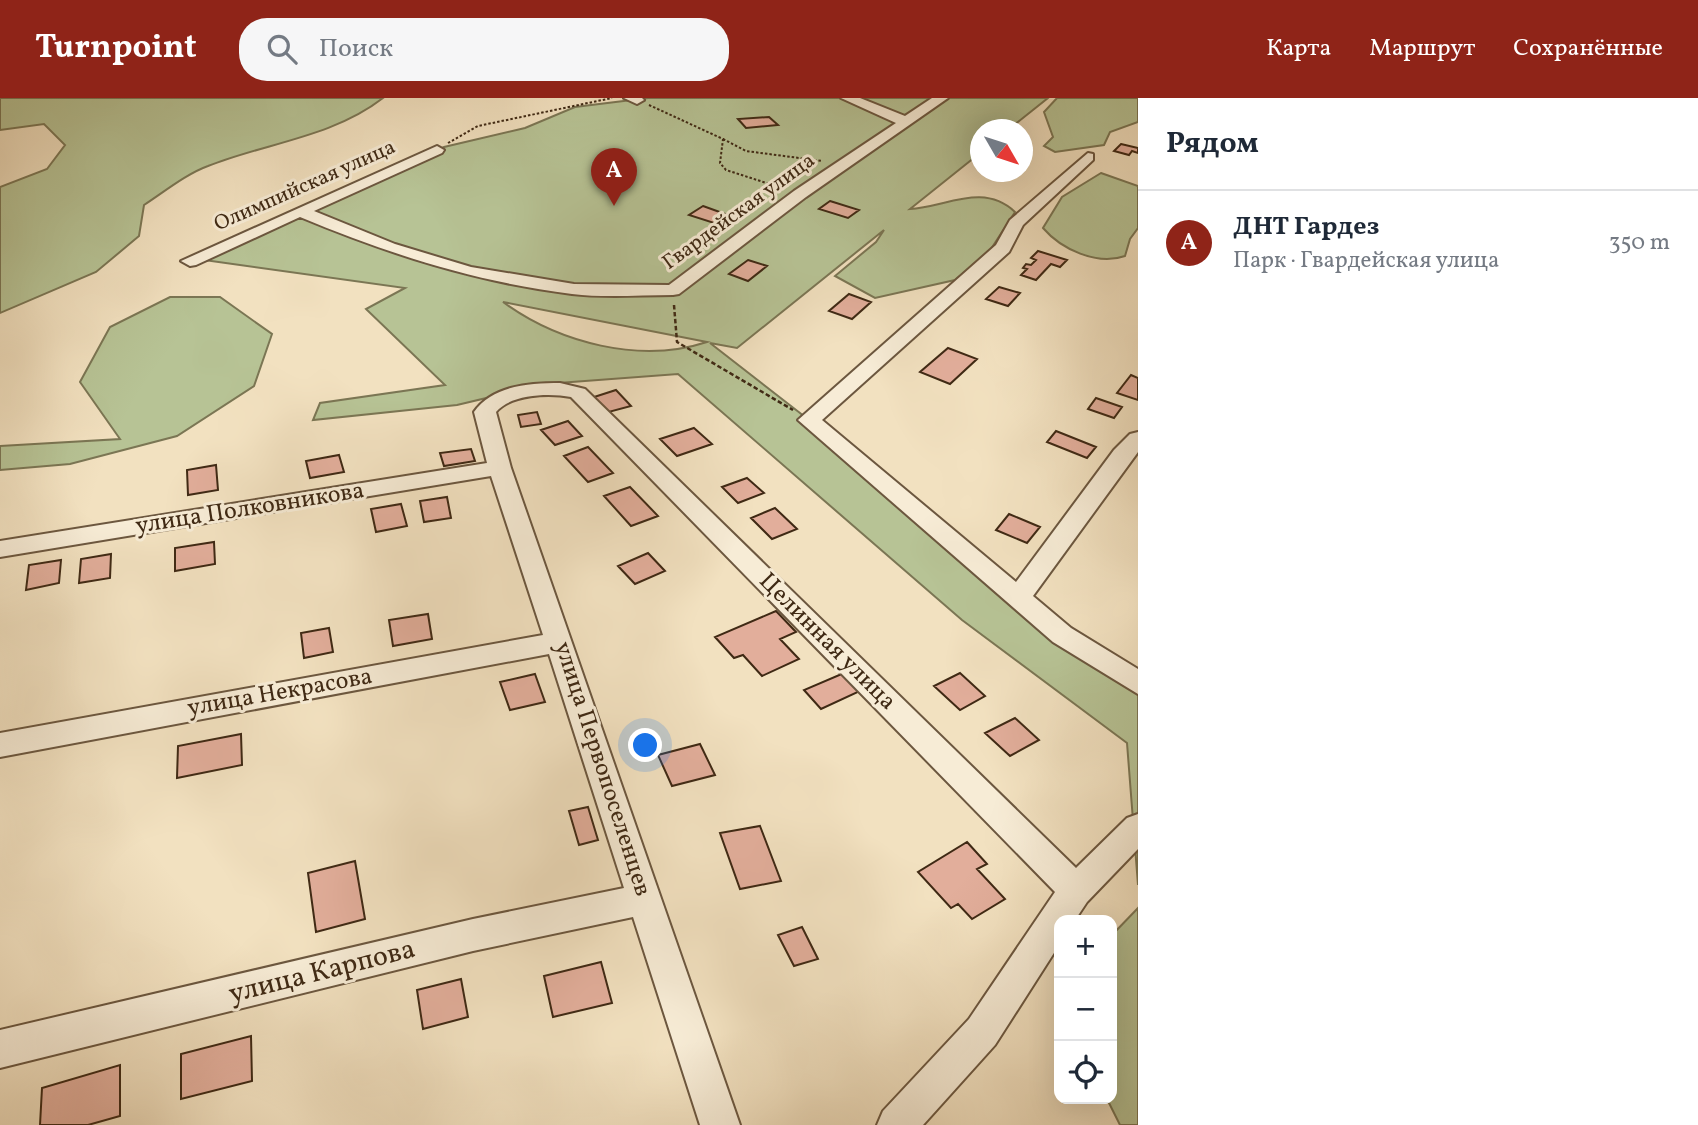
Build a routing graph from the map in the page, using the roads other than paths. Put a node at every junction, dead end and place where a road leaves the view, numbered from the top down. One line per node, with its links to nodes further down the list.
1 (848, 98): 3 (street)
2 (941, 98): 3 (street, Гвардейская улица)
3 (906, 122): 6 (street, Гвардейская улица)
4 (437, 150): 6 (street, Олимпийская улица)
5 (1088, 157): 9 (street)
6 (301, 212): 7 (street, Олимпийская улица)
7 (190, 261)
8 (485, 412): 11 (street, улица Первопоселенцев); 18 (street, Целинная улица)
9 (809, 420): 13 (street)
10 (1138, 439): 13 (street)
11 (500, 468): 12 (street, улица Полковникова); 14 (street, улица Первопоселенцев)
12 (0, 549)
13 (1018, 595): 15 (street)
14 (560, 642): 16 (street, улица Некрасова); 19 (street, улица Первопоселенцев)
15 (1138, 683)
16 (0, 745)
17 (1138, 828): 18 (street)
18 (1075, 891): 22 (street)
19 (645, 900): 20 (street, улица Карпова); 21 (street, улица Первопоселенцев)
20 (0, 1049)
21 (720, 1125)
22 (897, 1125)

